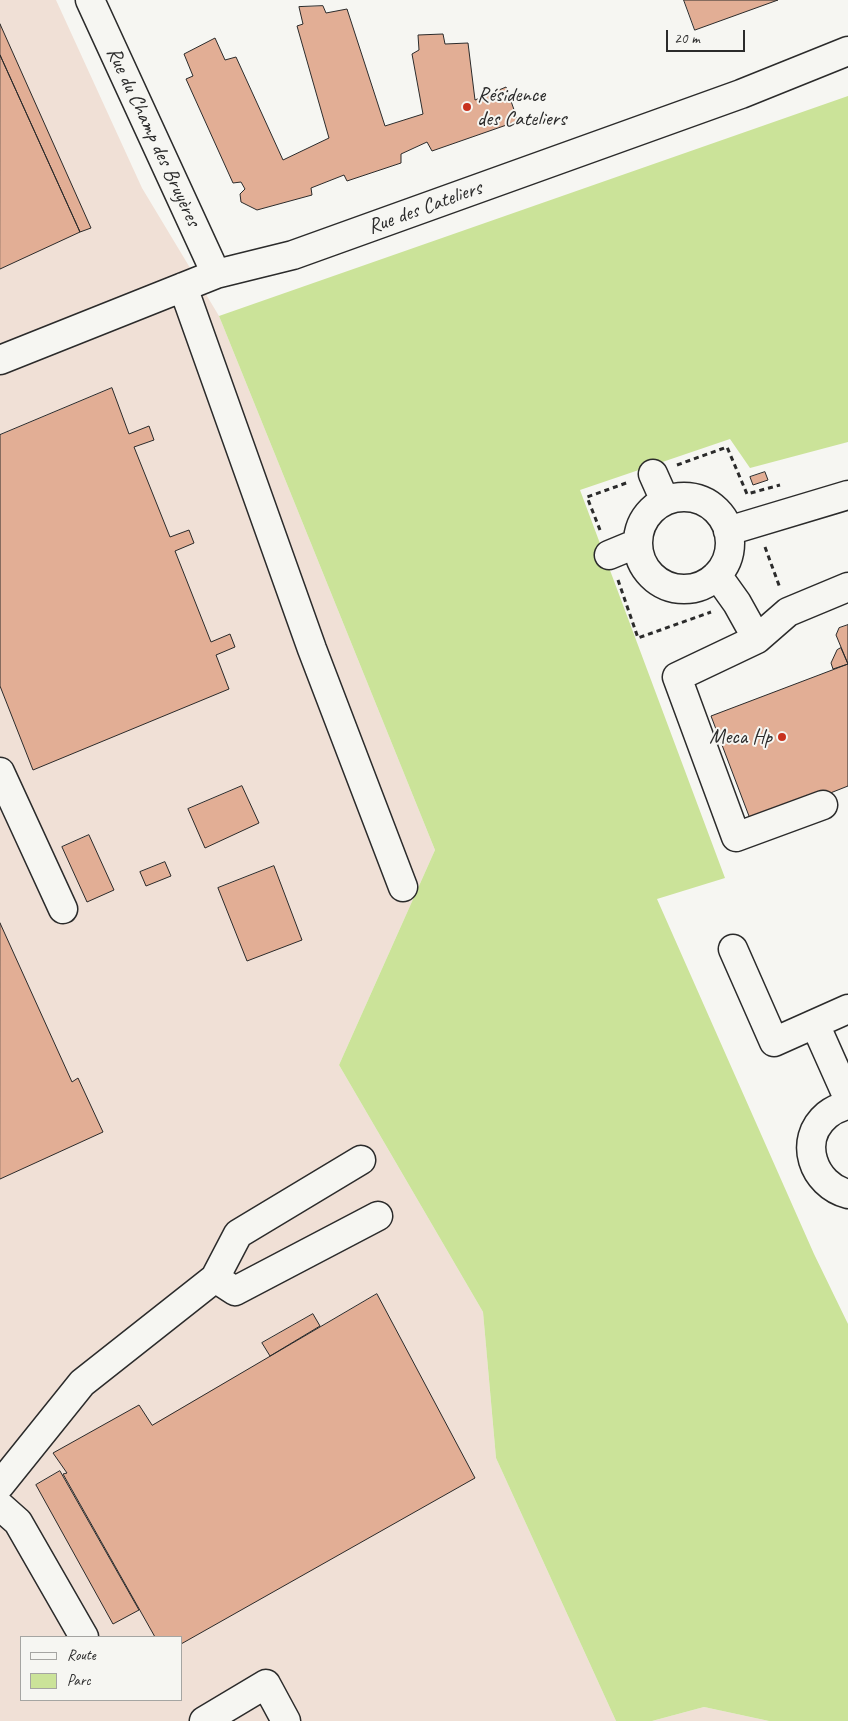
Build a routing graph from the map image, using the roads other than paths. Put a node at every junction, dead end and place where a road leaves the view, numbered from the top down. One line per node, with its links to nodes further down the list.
1 (90, 0): 3 (street, Rue du Champ des Bruyères)
2 (848, 51): 3 (street, Rue des Cateliers)
3 (216, 274): 4 (street, Rue des Cateliers)
4 (183, 287): 5 (street, Rue des Cateliers); 17 (street)
5 (0, 360)
6 (653, 474): 8 (street)
7 (848, 495): 9 (street)
8 (665, 501): 9 (street); 10 (street)
9 (728, 530): 12 (street)
10 (638, 543): 11 (street); 12 (street)
11 (609, 554)
12 (717, 575): 14 (street)
13 (848, 588): 14 (street)
14 (757, 639): 16 (street)
15 (0, 772): 18 (street)
16 (823, 805)
17 (403, 888)
18 (63, 909)
19 (733, 949): 21 (street)
20 (848, 1009): 21 (street)
21 (815, 1024): 22 (street)
22 (848, 1098)
23 (848, 1105): 25 (street)
24 (361, 1160): 27 (street)
25 (848, 1194)
26 (378, 1216): 27 (street)
27 (215, 1278): 28 (street)
28 (0, 1485)
29 (0, 1506): 30 (street)
30 (83, 1636)
31 (204, 1721): 32 (street)
32 (286, 1721)

